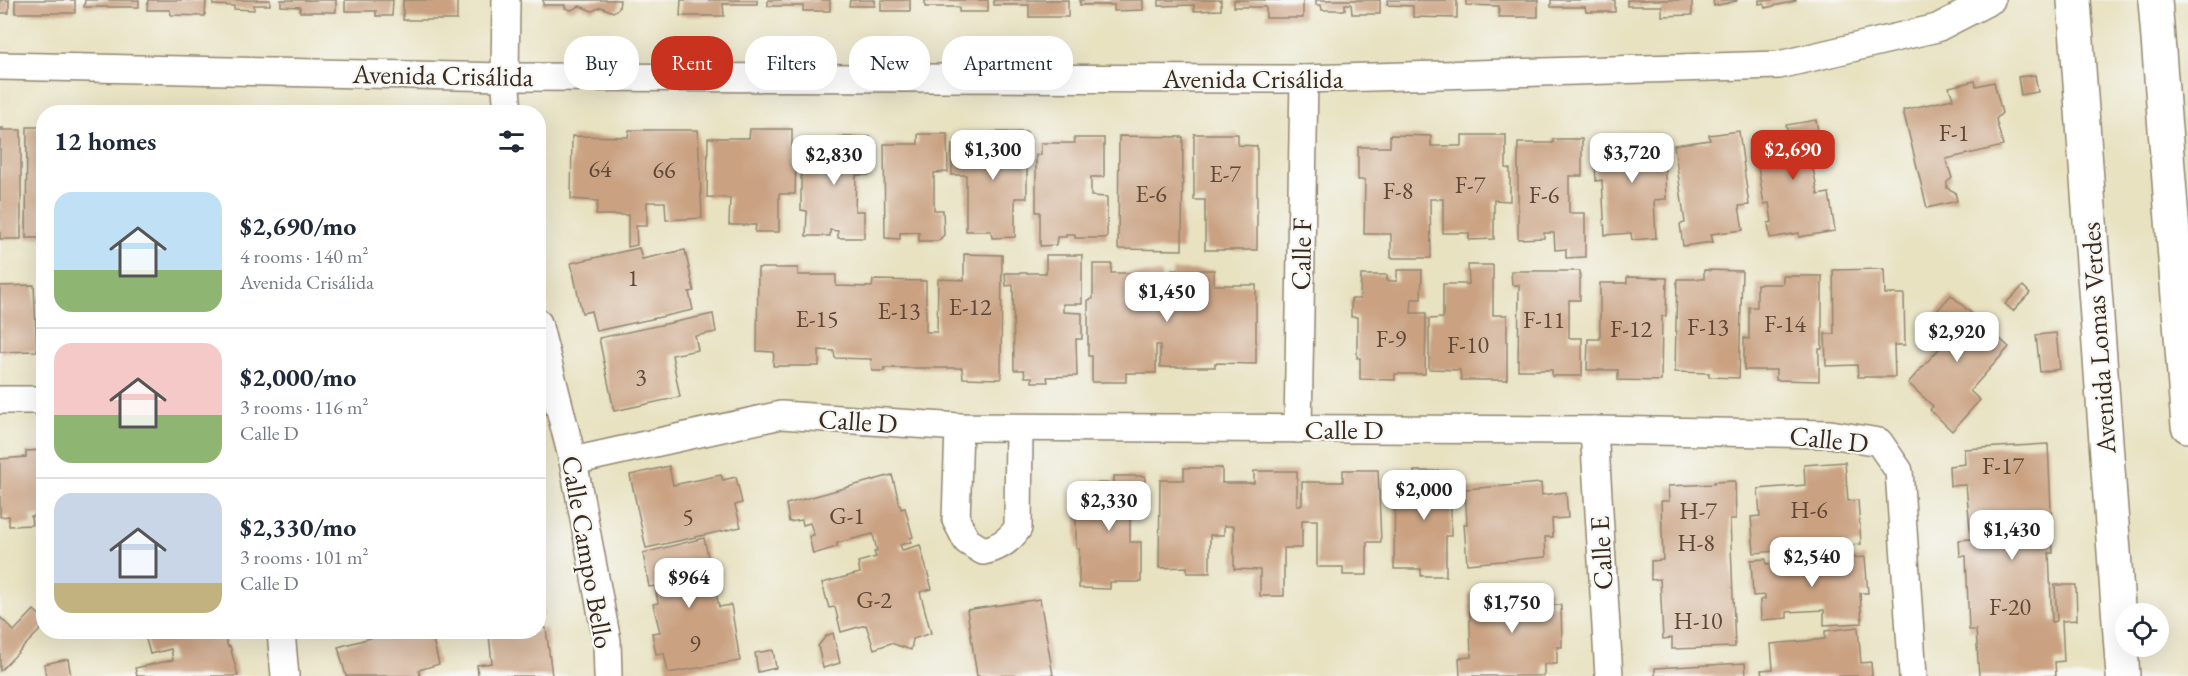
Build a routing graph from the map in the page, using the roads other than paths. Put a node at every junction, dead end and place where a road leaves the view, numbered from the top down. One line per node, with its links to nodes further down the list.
1 (506, 0): 6 (street)
2 (1991, 0): 7 (street, Avenida Crisálida)
3 (2074, 0): 23 (main road, Avenida Lomas Verdes)
4 (2155, 0): 12 (main road)
5 (0, 66): 6 (street, Avenida Crisálida)
6 (505, 77): 7 (street, Avenida Crisálida); 8 (street)
7 (1304, 79): 15 (street, Calle F)
8 (507, 105)
9 (546, 355): 17 (street, Calle Campo Bello)
10 (0, 400): 11 (street)
11 (36, 400)
12 (2188, 426)
13 (959, 427): 14 (street, Calle D); 14 (street); 17 (street, Calle D)
14 (1019, 428): 15 (street, Calle D)
15 (1298, 429): 16 (street, Calle D)
16 (1594, 430): 21 (street, Calle E); 22 (street, Calle D)
17 (573, 461): 20 (street, Calle Campo Bello)
18 (282, 639): 19 (street)
19 (285, 676)
20 (608, 676)
21 (1609, 676)
22 (1913, 676)
23 (2123, 676)

